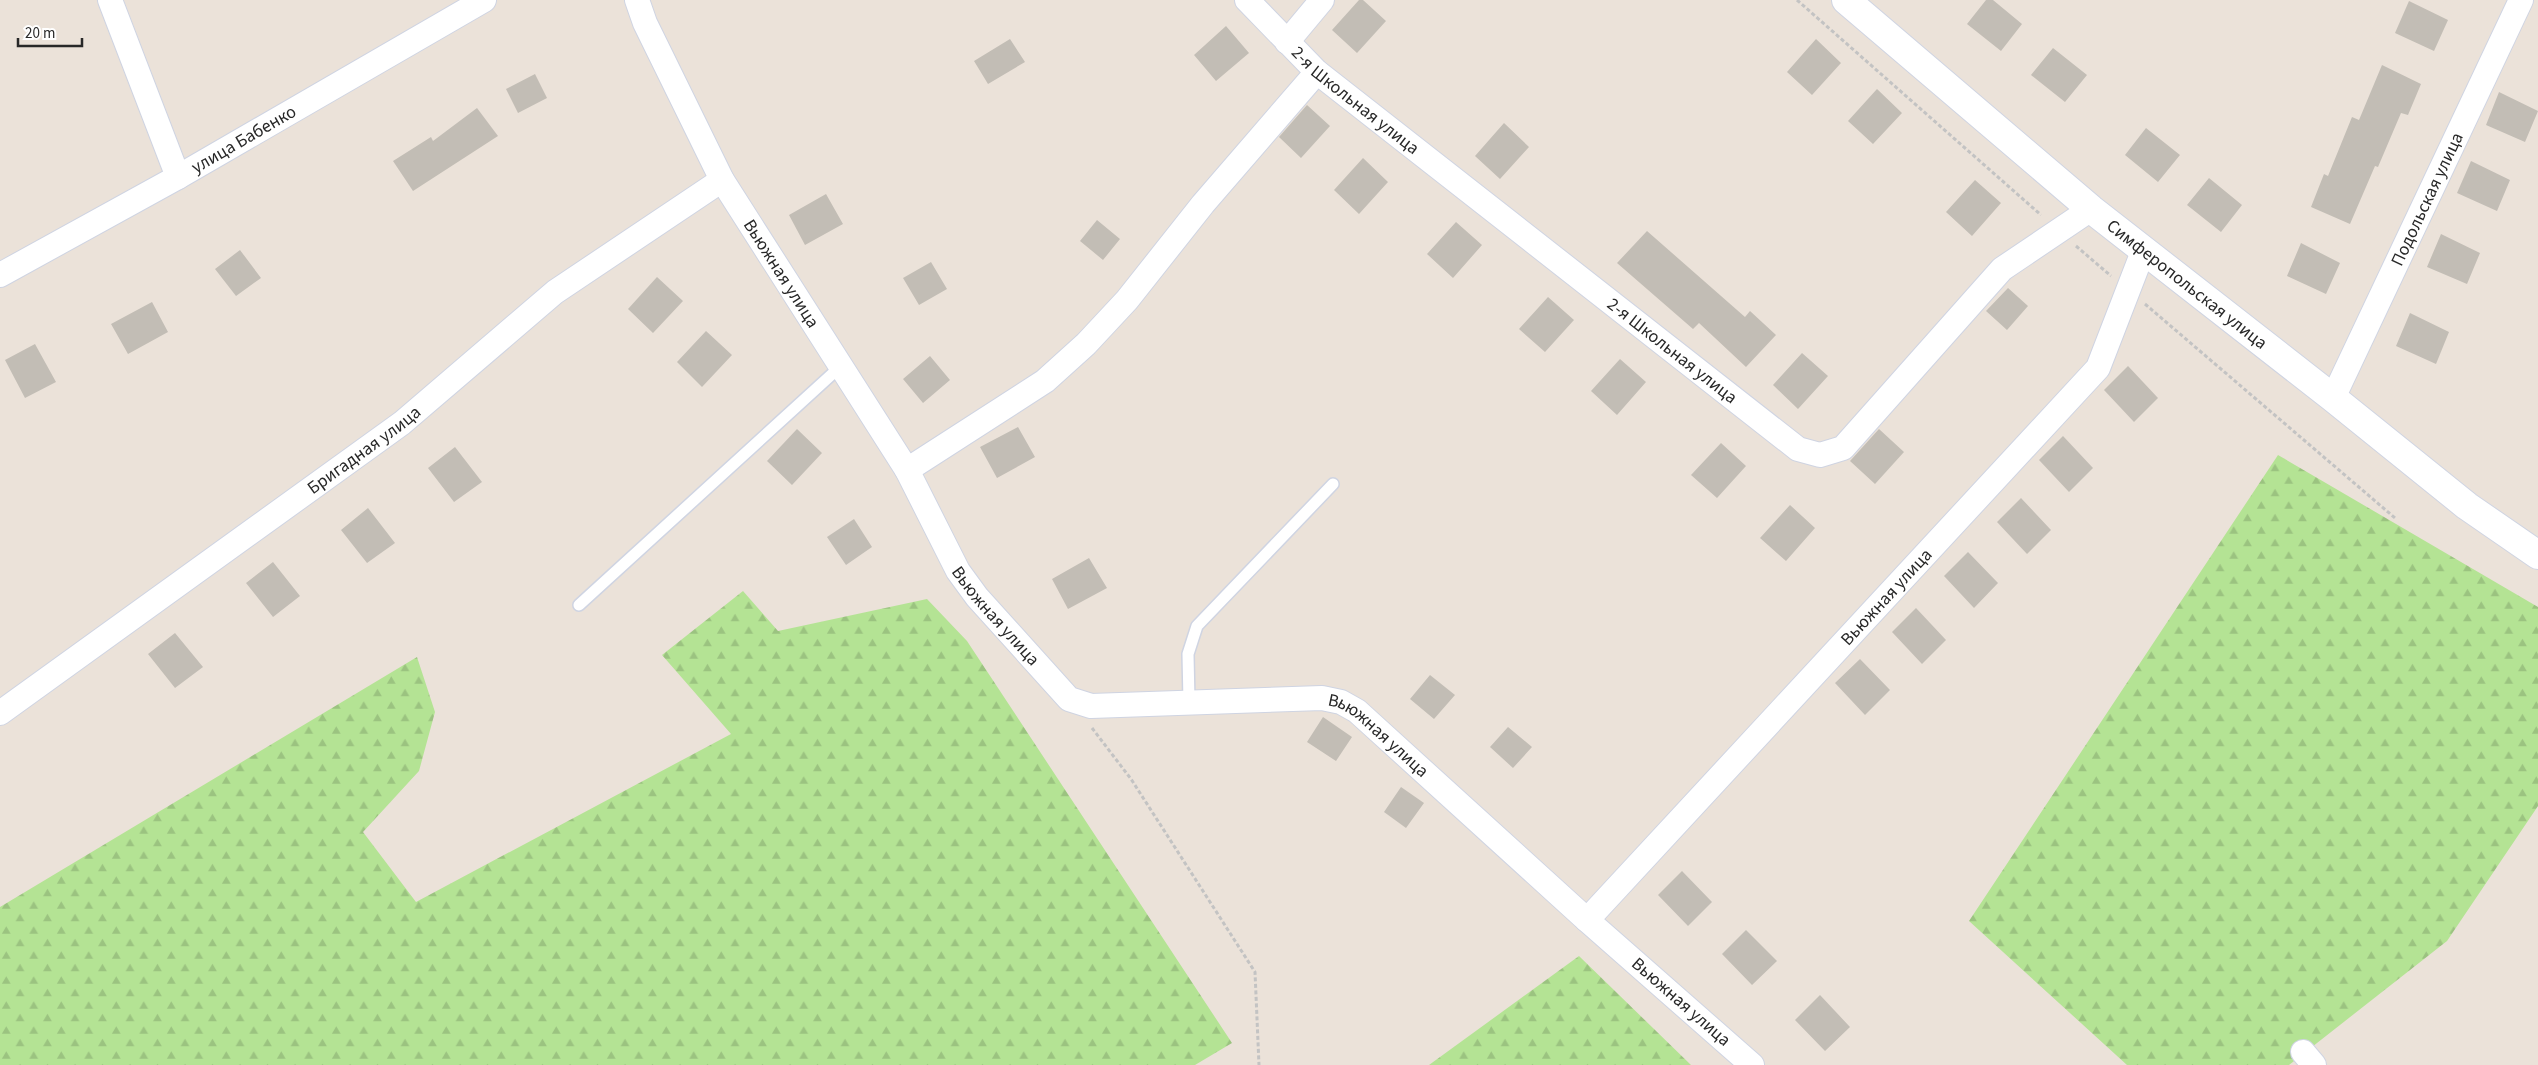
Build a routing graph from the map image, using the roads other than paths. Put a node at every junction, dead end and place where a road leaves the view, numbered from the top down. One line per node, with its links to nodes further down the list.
1 (110, 0): 10 (street)
2 (484, 0): 10 (street, улица Бабенко)
3 (637, 0): 11 (street, Вьюжная улица)
4 (1247, 0): 8 (street, 2-я Школьная улица)
5 (1322, 0): 8 (street)
6 (1846, 0): 12 (street, Симферопольская улица)
7 (2521, 0): 16 (street, Подольская улица)
8 (1287, 42): 9 (street, 2-я Школьная улица)
9 (1317, 72): 12 (street, 2-я Школьная улица); 17 (street)
10 (178, 176): 14 (street, улица Бабенко)
11 (722, 180): 15 (street, Вьюжная улица); 22 (street, Бригадная улица)
12 (2091, 209): 13 (street, Симферопольская улица)
13 (2144, 249): 16 (street, Симферопольская улица); 23 (street, Вьюжная улица)
14 (0, 275)
15 (841, 366): 17 (street, Вьюжная улица); 20 (lane)
16 (2333, 398): 19 (street, Симферопольская улица)
17 (907, 470): 21 (street, Вьюжная улица)
18 (1333, 484): 21 (lane)
19 (2538, 555)
20 (579, 605)
21 (1189, 702): 23 (street, Вьюжная улица)
22 (0, 713)
23 (1588, 920): 24 (street, Вьюжная улица)
24 (1752, 1065)

